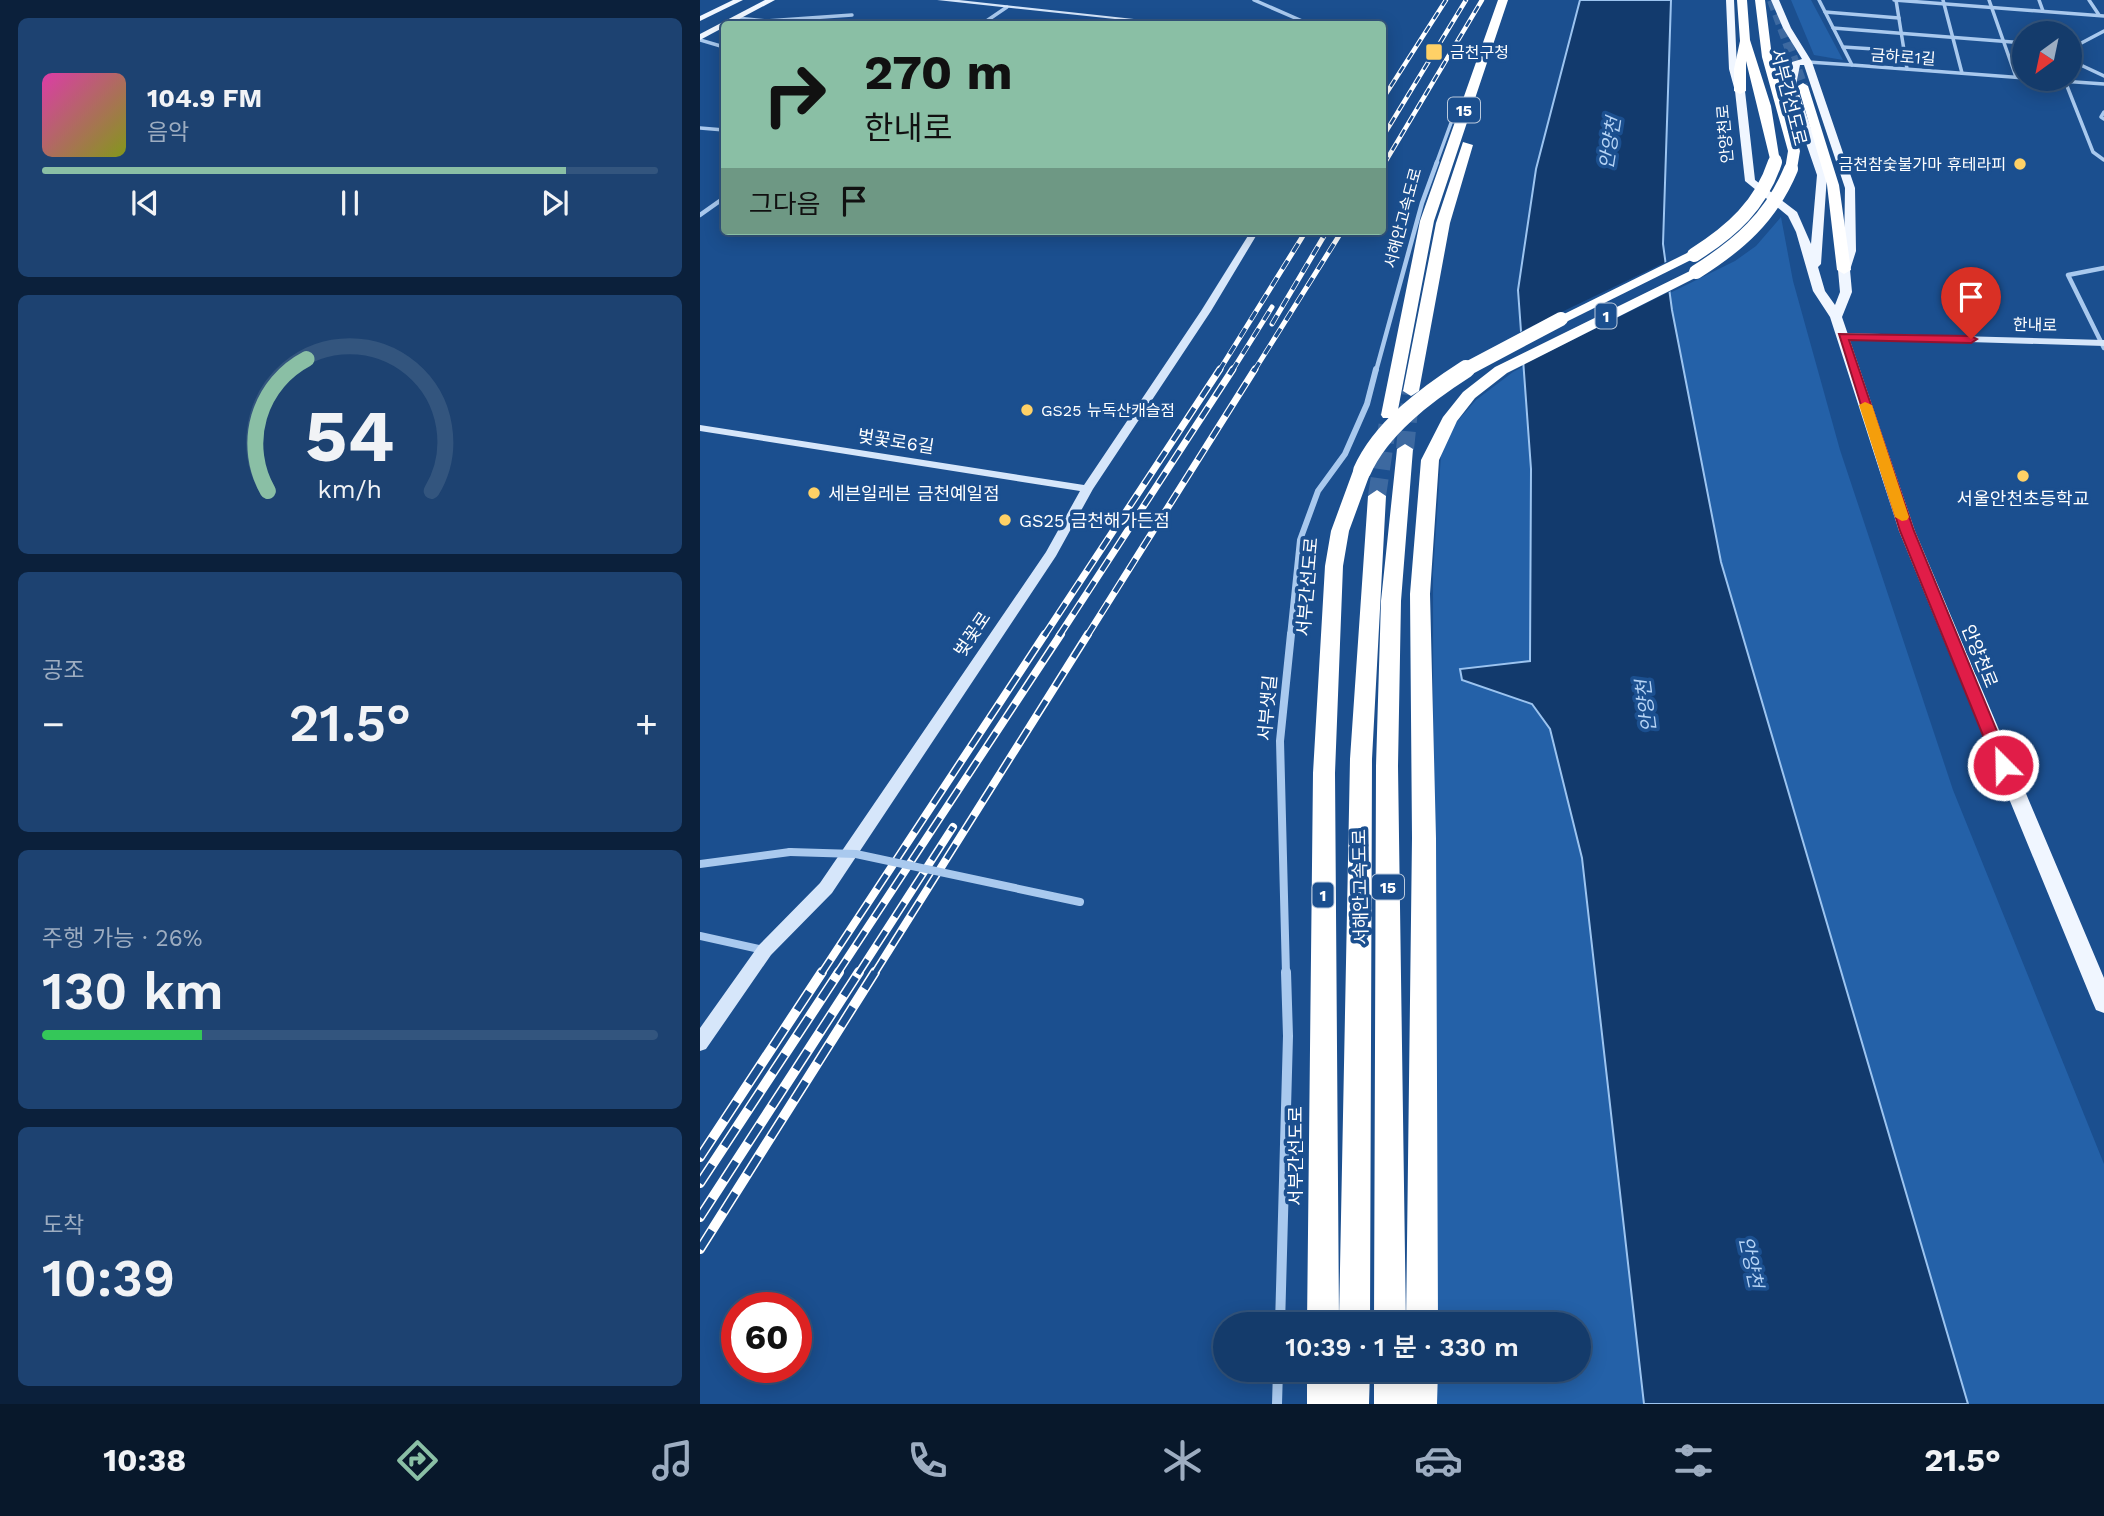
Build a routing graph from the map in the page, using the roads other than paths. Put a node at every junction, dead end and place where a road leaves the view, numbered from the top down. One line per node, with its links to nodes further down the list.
1 (738, 0): 26 (main road)
2 (771, 0): 24 (main road)
3 (940, 0): 18 (street)
4 (1254, 0): 31 (street)
5 (1503, 0): 78 (highway, 서해안고속도로 / 15)
6 (1514, 0): 77 (highway, 15)
7 (1730, 0): 58 (main road, 안양천로)
8 (1742, 0): 38 (highway, 서부간선도로)
9 (1752, 0): 49 (highway, 1)
10 (1760, 0): 51 (highway, 서부간선도로)
11 (1774, 0): 45 (main road); 51 (highway, 1)
12 (1819, 0): 21 (street, 금하로1길)
13 (1896, 0): 17 (street); 25 (street)
14 (1989, 0): 19 (street)
15 (2039, 0): 20 (street)
16 (2089, 0): 23 (street)
17 (1944, 2): 19 (street); 36 (street)
18 (1007, 7): 29 (street); 30 (street)
19 (1992, 7): 20 (street); 39 (street)
20 (2043, 11): 23 (street)
21 (1825, 12): 25 (street); 33 (street, 금하로1길)
22 (852, 15): 28 (street)
23 (2102, 16)
24 (737, 18): 27 (main road); 28 (street)
25 (1899, 18): 35 (street)
26 (701, 19)
27 (732, 21)
28 (764, 21)
29 (986, 21)
30 (1147, 21)
31 (1302, 21)
32 (721, 27): 37 (main road)
33 (1833, 28): 35 (street); 43 (street, 금하로1길)
34 (2104, 31): 41 (street)
35 (1902, 34): 36 (street); 44 (street)
36 (1953, 38): 39 (street); 52 (street)
37 (700, 39): 42 (street)
38 (1745, 40): 49 (highway, 서부간선도로); 58 (highway)
39 (2004, 41): 40 (street); 47 (street)
40 (2012, 42)
41 (2082, 42)
42 (721, 46)
43 (1843, 47): 44 (street); 46 (street, 금하로1길)
44 (1905, 51): 50 (street)
45 (1808, 62): 46 (street); 72 (main road); 73 (main road)
46 (1852, 65): 50 (street, 금하로1길)
47 (2012, 66)
48 (2082, 66): 53 (street)
49 (1755, 69): 90 (highway, 서부간선도로 / 1, bridge)
50 (1907, 69): 52 (street, 금하로1길)
51 (1772, 72): 93 (highway, 서부간선도로 / 1, bridge)
52 (1962, 73): 54 (street, 금하로1길)
53 (2104, 76)
54 (2012, 78)
55 (2082, 82): 56 (street)
56 (2104, 84)
57 (1803, 86): 72 (highway)
58 (1740, 90): 73 (main road, 안양천로)
59 (2069, 91): 67 (street)
60 (2104, 112): 61 (street)
61 (2104, 119)
62 (1451, 123): 89 (street, 서부샛길)
63 (721, 124): 65 (street)
64 (700, 128): 65 (street)
65 (713, 129): 66 (street)
66 (721, 130)
67 (2104, 160)
68 (721, 200): 69 (street)
69 (700, 215)
70 (1253, 235): 81 (street, 벚꽃로)
71 (2104, 268): 76 (street)
72 (1844, 270): 74 (main road)
73 (1814, 271): 74 (main road, 안양천로)
74 (1836, 317): 75 (main road, 안양천로)
75 (1843, 336): 76 (street, 한내로); 87 (main road, 안양천로)
76 (2103, 345)
77 (1411, 390)
78 (1389, 415)
79 (700, 428): 81 (street, 벚꽃로6길)
80 (1405, 449): 92 (highway, 서해안고속도로 / 15)
81 (1087, 489): 86 (street, 벚꽃로)
82 (1377, 496): 91 (highway, 서해안고속도로 / 15)
83 (700, 864): 84 (street, bridge)
84 (1080, 902)
85 (700, 936): 86 (street)
86 (765, 950): 88 (street, 벚꽃로)
87 (2104, 1003)
88 (700, 1043)
89 (1280, 1312)
90 (1323, 1312)
91 (1354, 1312)
92 (1390, 1312)
93 (1422, 1312)
94 (1278, 1382): 99 (street)
95 (1323, 1382): 100 (highway)
96 (1354, 1382): 101 (highway)
97 (1390, 1382): 102 (highway)
98 (1422, 1382): 103 (highway)
99 (1278, 1404)
100 (1323, 1404)
101 (1353, 1404)
102 (1390, 1404)
103 (1421, 1404)

